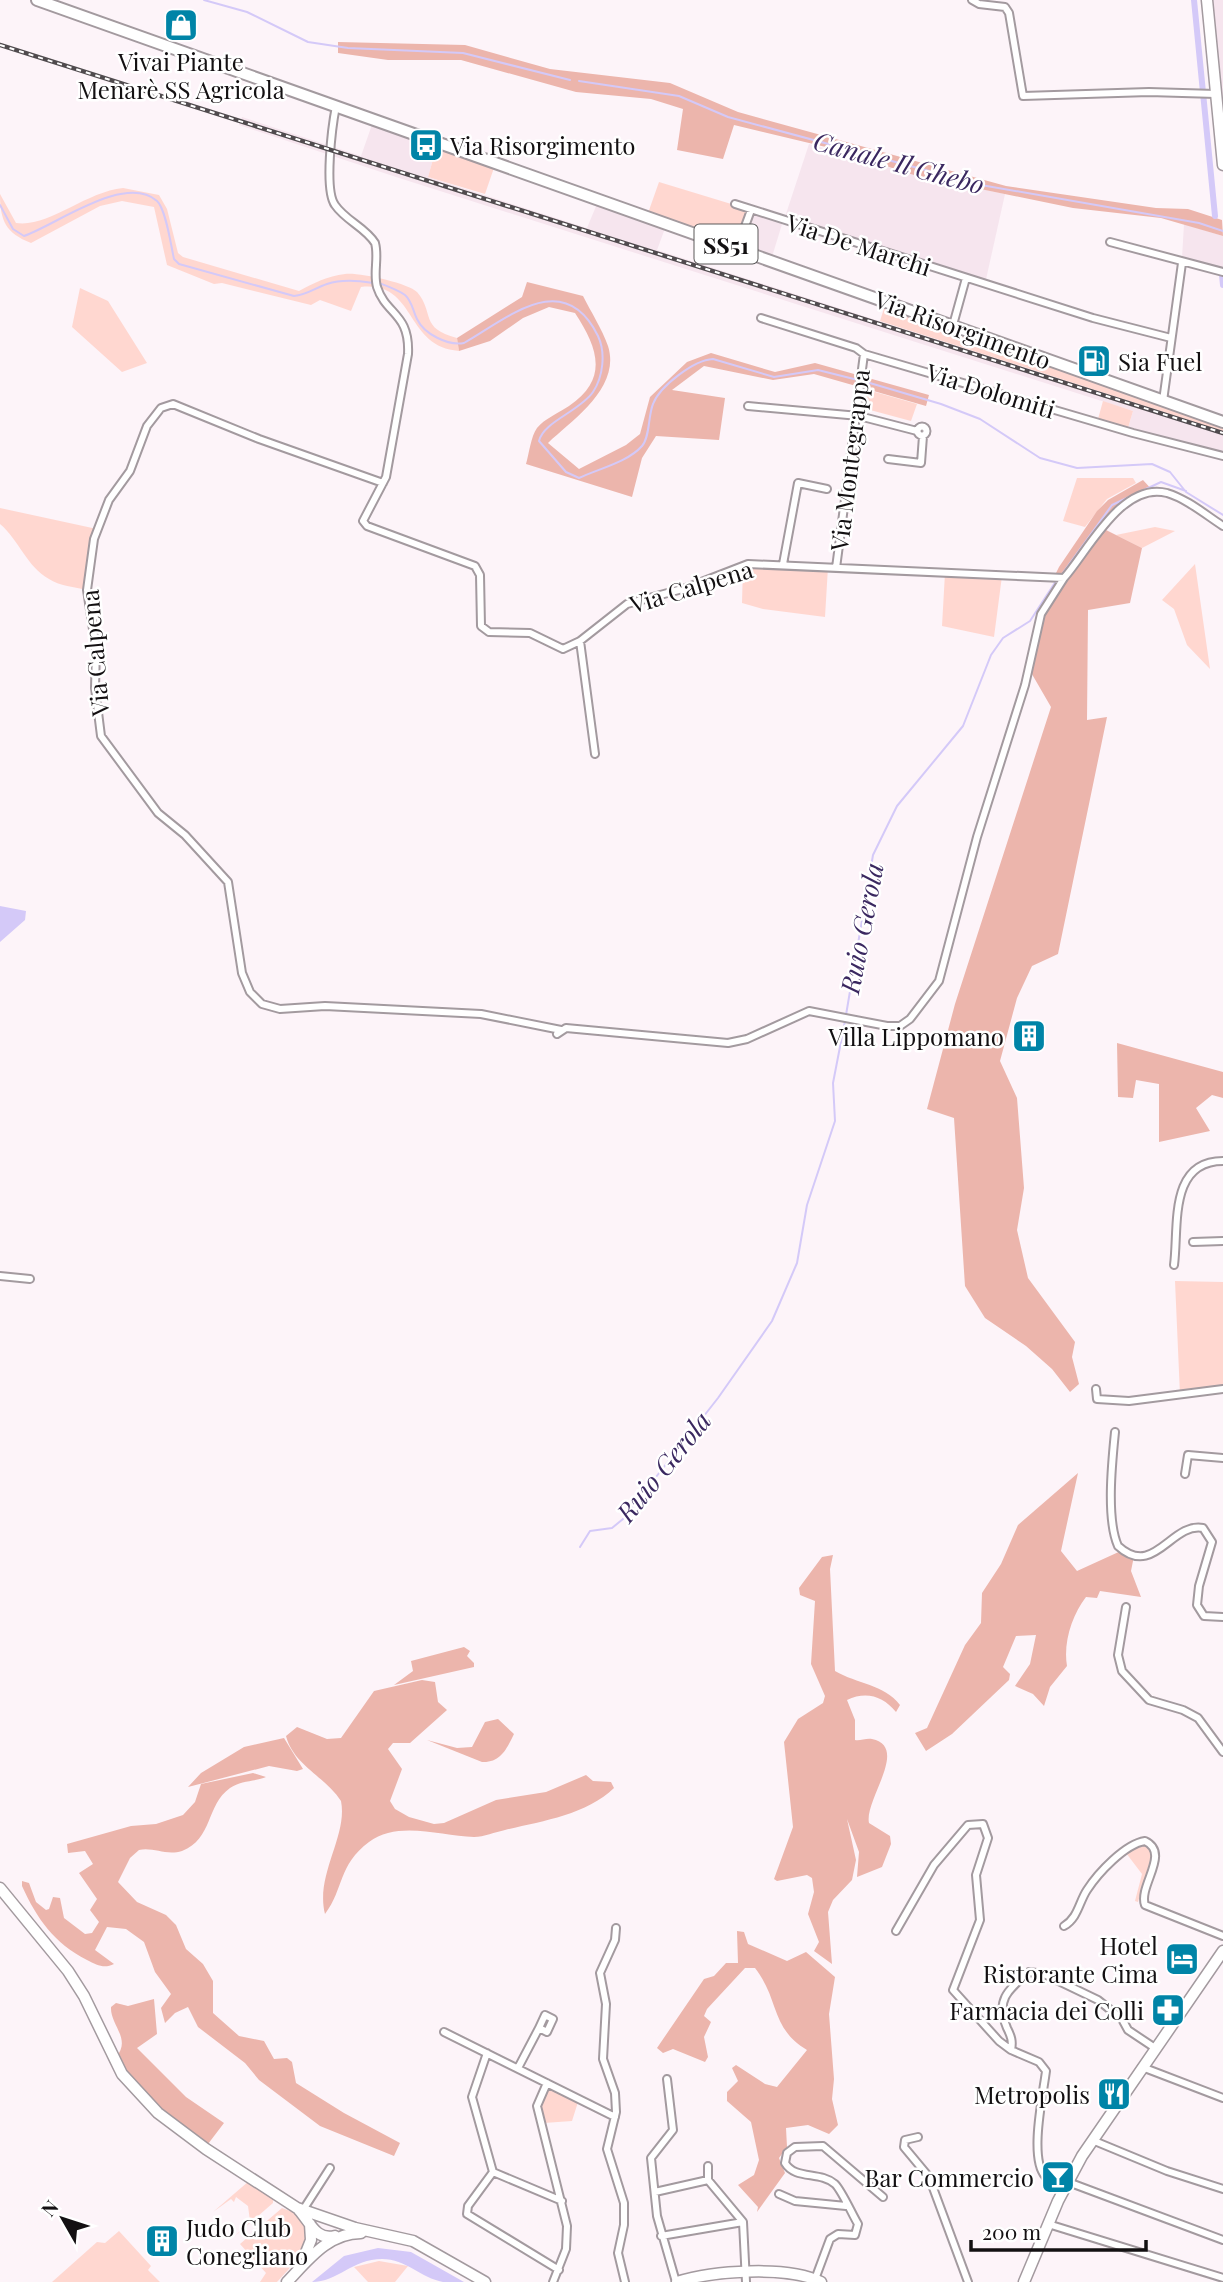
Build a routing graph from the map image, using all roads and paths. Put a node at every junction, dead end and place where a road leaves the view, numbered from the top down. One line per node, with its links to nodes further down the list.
1 (37, 0): 4 (main road, SS51)
2 (972, 0): 5 (street)
3 (1207, 0): 5 (street)
4 (53, 3): 6 (main road, SS51)
5 (1212, 94): 7 (street)
6 (336, 106): 11 (main road, Via Risorgimento / SS51); 25 (street)
7 (1223, 165)
8 (736, 204): 9 (street, Via De Marchi)
9 (751, 210): 11 (street); 14 (street, Via De Marchi)
10 (1110, 242): 12 (street)
11 (737, 248): 16 (main road, Via Risorgimento / SS51)
12 (1182, 263): 13 (street); 17 (street)
13 (1223, 272)
14 (966, 278): 16 (street); 17 (street, Via De Marchi)
15 (761, 318): 18 (street, Via Dolomiti)
16 (953, 325): 19 (main road, Via Risorgimento / SS51)
17 (1171, 338): 19 (street)
18 (864, 354): 21 (street, Via Montegrappa); 23 (street, Via Dolomiti)
19 (1163, 399): 22 (main road, Via Risorgimento / SS51); 22 (main road, Via Risorgimento / SS51)
20 (748, 406): 21 (street)
21 (854, 415): 24 (street); 29 (street, Via Montegrappa)
22 (1223, 420)
23 (1223, 456)
24 (888, 459)
25 (383, 483): 30 (street, Via Calpena); 31 (street)
26 (827, 489): 28 (street)
27 (1223, 526): 30 (street, Via Calpena)
28 (783, 564): 29 (street, Via Calpena); 31 (street, Via Calpena)
29 (836, 568): 30 (street, Via Calpena)
30 (1064, 578)
31 (580, 641): 32 (street)
32 (595, 754)
33 (1223, 1161): 36 (street)
34 (1223, 1241): 35 (street)
35 (1193, 1242)
36 (1174, 1265)
37 (0, 1276): 38 (street)
38 (30, 1279)
39 (1096, 1389): 40 (street)
40 (1223, 1389)
41 (1115, 1432): 45 (street)
42 (1223, 1458): 43 (street)
43 (1185, 1474)
44 (1126, 1606): 46 (street)
45 (1223, 1617)
46 (1223, 1752)
47 (0, 1888): 77 (street)
48 (1064, 1926): 51 (street)
49 (616, 1928): 63 (street)
50 (896, 1931): 56 (street)
51 (1223, 1936)
52 (1223, 1951): 55 (street)
53 (539, 2028): 59 (street)
54 (444, 2032): 57 (street)
55 (1156, 2048): 56 (street); 58 (street)
56 (1012, 2050): 70 (street)
57 (487, 2053): 59 (street); 68 (street)
58 (1142, 2067): 62 (street); 65 (street)
59 (518, 2068): 61 (street)
60 (667, 2079): 72 (street)
61 (547, 2083): 63 (street); 75 (street)
62 (1223, 2098)
63 (615, 2117): 94 (street)
64 (918, 2137): 96 (street)
65 (1092, 2140): 70 (street); 71 (street)
66 (708, 2166): 69 (street)
67 (330, 2168): 77 (street)
68 (494, 2172): 75 (street); 87 (street)
69 (708, 2180): 72 (street); 79 (street)
70 (1066, 2185): 81 (street); 85 (street)
71 (1223, 2189)
72 (655, 2192): 84 (street)
73 (779, 2194): 76 (street)
74 (883, 2197): 76 (street)
75 (562, 2201): 87 (street)
76 (846, 2206): 91 (street)
77 (300, 2209): 78 (street); 80 (street)
78 (320, 2217): 82 (street); 83 (street)
79 (743, 2222): 84 (street); 88 (street)
80 (309, 2224): 83 (street); 86 (street)
81 (1048, 2224): 89 (street); 97 (street)
82 (355, 2231): 83 (street); 90 (street); 92 (street)
83 (327, 2236): 86 (street); 90 (street)
84 (662, 2236): 95 (street)
85 (1223, 2240)
86 (305, 2255): 90 (street)
87 (559, 2270): 93 (street)
88 (746, 2278): 91 (street); 95 (street)
89 (1223, 2278)
90 (286, 2281)
91 (817, 2281)
92 (485, 2282)
93 (553, 2282)
94 (625, 2282)
95 (676, 2282)
96 (968, 2282)
97 (1024, 2282)

